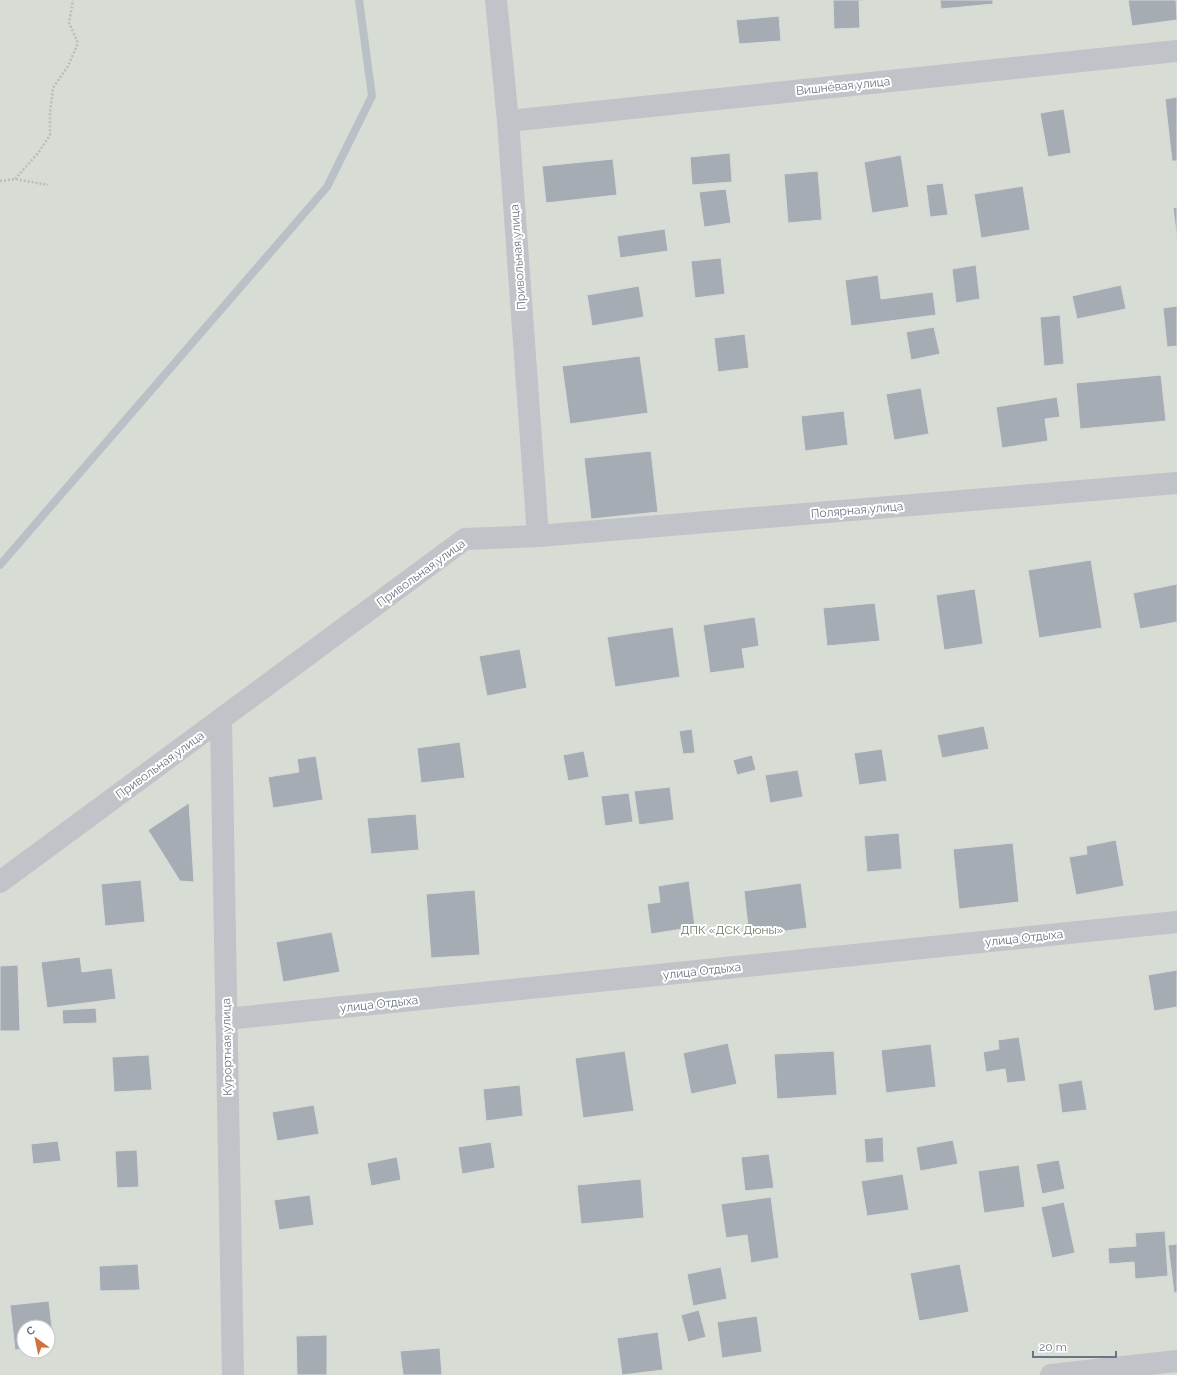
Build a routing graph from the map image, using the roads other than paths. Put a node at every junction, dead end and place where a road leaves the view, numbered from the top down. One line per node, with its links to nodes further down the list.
1 (496, 0): 3 (street, Привольная улица)
2 (1177, 51): 3 (street, Вишнёвая улица)
3 (508, 121): 5 (street, Привольная улица)
4 (1177, 483): 5 (street, Полярная улица)
5 (538, 536): 6 (street, Привольная улица)
6 (221, 720): 7 (street, Привольная улица); 9 (street, Курортная улица)
7 (0, 882)
8 (1177, 922): 9 (street, улица Отдыха)
9 (226, 1019): 11 (street, Курортная улица)
10 (1177, 1361): 12 (street)
11 (233, 1375)
12 (1051, 1375)

